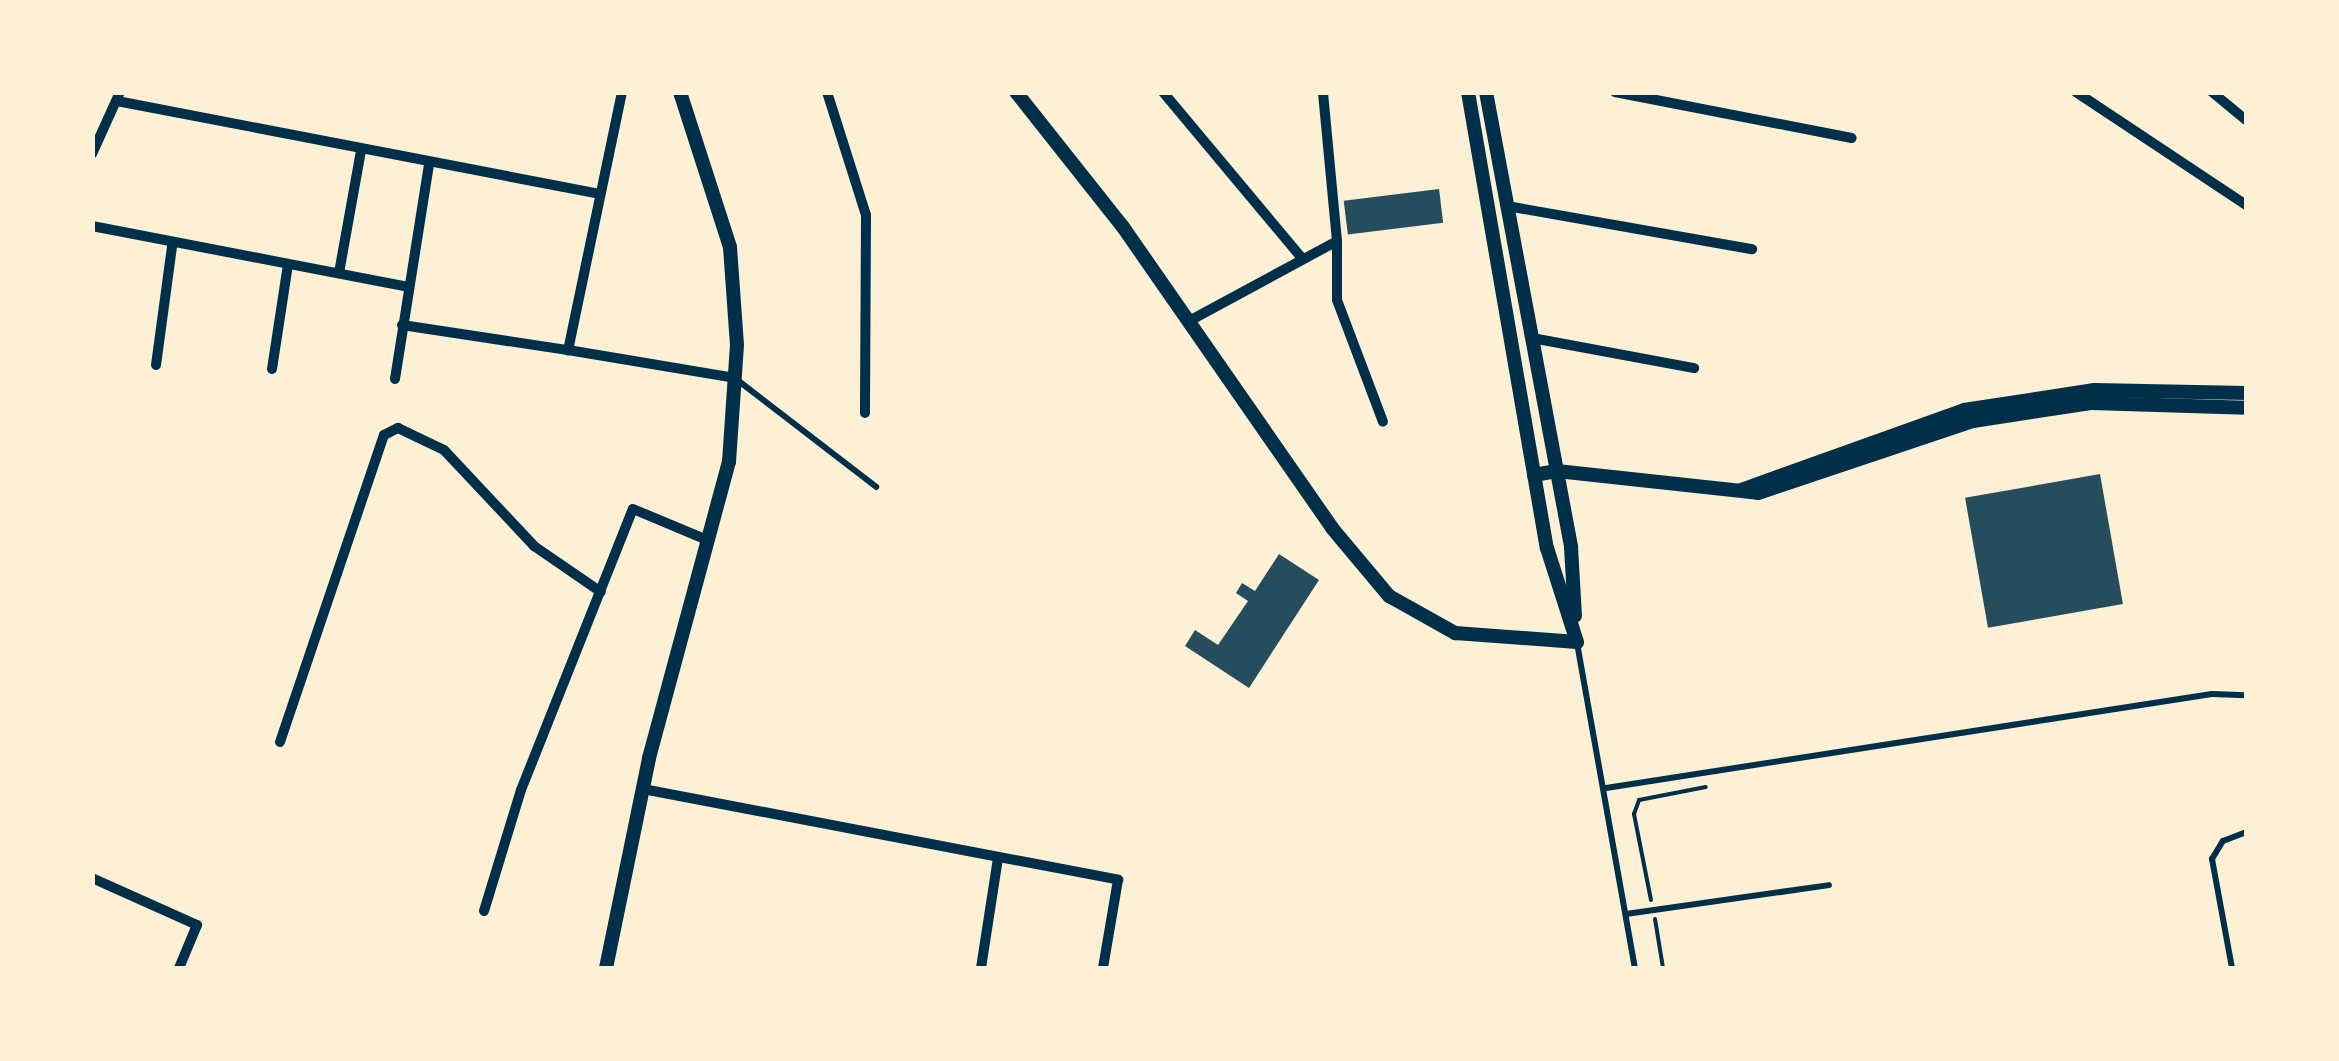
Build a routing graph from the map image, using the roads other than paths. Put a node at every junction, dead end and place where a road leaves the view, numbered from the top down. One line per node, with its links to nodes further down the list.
1 (622, 92): 19 (street)
2 (680, 92): 37 (street)
3 (827, 92): 41 (street)
4 (1016, 92): 30 (street)
5 (1163, 92): 26 (street)
6 (1323, 92): 23 (street)
7 (1468, 92): 44 (street)
8 (1486, 92): 21 (street)
9 (1615, 92): 14 (street)
10 (2076, 92): 20 (street)
11 (2212, 92): 13 (street)
12 (119, 97): 15 (street); 16 (street)
13 (2246, 120)
14 (1852, 138)
15 (95, 139): 17 (street)
16 (361, 152): 18 (street); 28 (street)
17 (92, 154)
18 (429, 166): 19 (street); 29 (street)
19 (598, 194): 33 (street)
20 (2246, 205)
21 (1508, 206): 25 (street); 32 (street)
22 (92, 226): 24 (street)
23 (1336, 241): 26 (street); 42 (street)
24 (172, 246): 27 (street); 34 (street)
25 (1752, 250)
26 (1302, 258): 30 (street)
27 (288, 265): 28 (street); 36 (street)
28 (339, 273): 29 (street)
29 (408, 287): 31 (street)
30 (1191, 320): 49 (street)
31 (402, 325): 33 (street); 38 (street)
32 (1532, 338): 35 (street); 43 (street)
33 (568, 350): 37 (street)
34 (156, 364)
35 (1694, 368)
36 (272, 369)
37 (735, 378): 45 (lane); 47 (street)
38 (395, 379)
39 (2246, 394): 46 (street)
40 (2246, 408): 46 (street)
41 (865, 413)
42 (1383, 422)
43 (1556, 471): 44 (street); 46 (street); 49 (street)
44 (1534, 475): 49 (street)
45 (876, 487)
46 (1736, 493)
47 (707, 540): 48 (street); 53 (street)
48 (602, 592): 51 (street); 58 (street)
49 (1576, 642): 52 (lane)
50 (2246, 695): 52 (lane)
51 (280, 742)
52 (1606, 788): 59 (lane)
53 (642, 789): 55 (street); 61 (street)
54 (2246, 832): 65 (lane)
55 (998, 858): 62 (street); 63 (street)
56 (92, 878): 60 (street)
57 (1829, 885): 59 (lane)
58 (484, 912)
59 (1626, 914): 64 (lane)
60 (179, 968)
61 (606, 968)
62 (981, 968)
63 (1102, 968)
64 (1635, 968)
65 (2232, 968)

